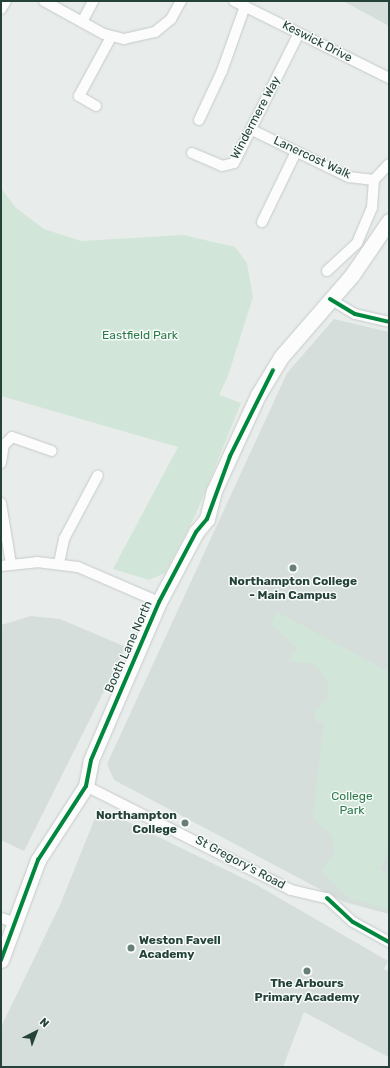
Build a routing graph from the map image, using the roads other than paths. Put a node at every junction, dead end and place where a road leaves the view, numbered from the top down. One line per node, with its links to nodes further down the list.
1 (6, 1): 7 (street)
2 (44, 1): 8 (street)
3 (93, 1): 8 (street)
4 (181, 1): 10 (street)
5 (234, 1): 6 (street, Keswick Drive)
6 (245, 6): 9 (street, Keswick Drive); 13 (street)
7 (1, 9)
8 (82, 22): 10 (street)
9 (299, 33): 11 (street, Keswick Drive); 14 (street, Windermere Way)
10 (111, 37): 12 (street)
11 (389, 78)
12 (96, 106)
13 (199, 120)
14 (252, 130): 15 (street, Lanercost Walk); 16 (street, Windermere Way)
15 (296, 152): 18 (street, Lanercost Walk); 20 (street)
16 (192, 153)
17 (389, 164): 18 (street)
18 (374, 180): 21 (street)
19 (389, 221): 22 (street, Booth Lane North)
20 (262, 222)
21 (327, 271)
22 (330, 299): 23 (street); 30 (street, Booth Lane North)
23 (389, 322)
24 (52, 451): 25 (street)
25 (1, 463)
26 (98, 475): 28 (street)
27 (1, 503): 29 (street)
28 (59, 563): 29 (street); 30 (street)
29 (6, 565)
30 (159, 602): 31 (street, Booth Lane North)
31 (86, 786): 32 (street); 33 (street, St Gregory's Road)
32 (7, 920): 34 (street)
33 (389, 942)
34 (1, 960)

